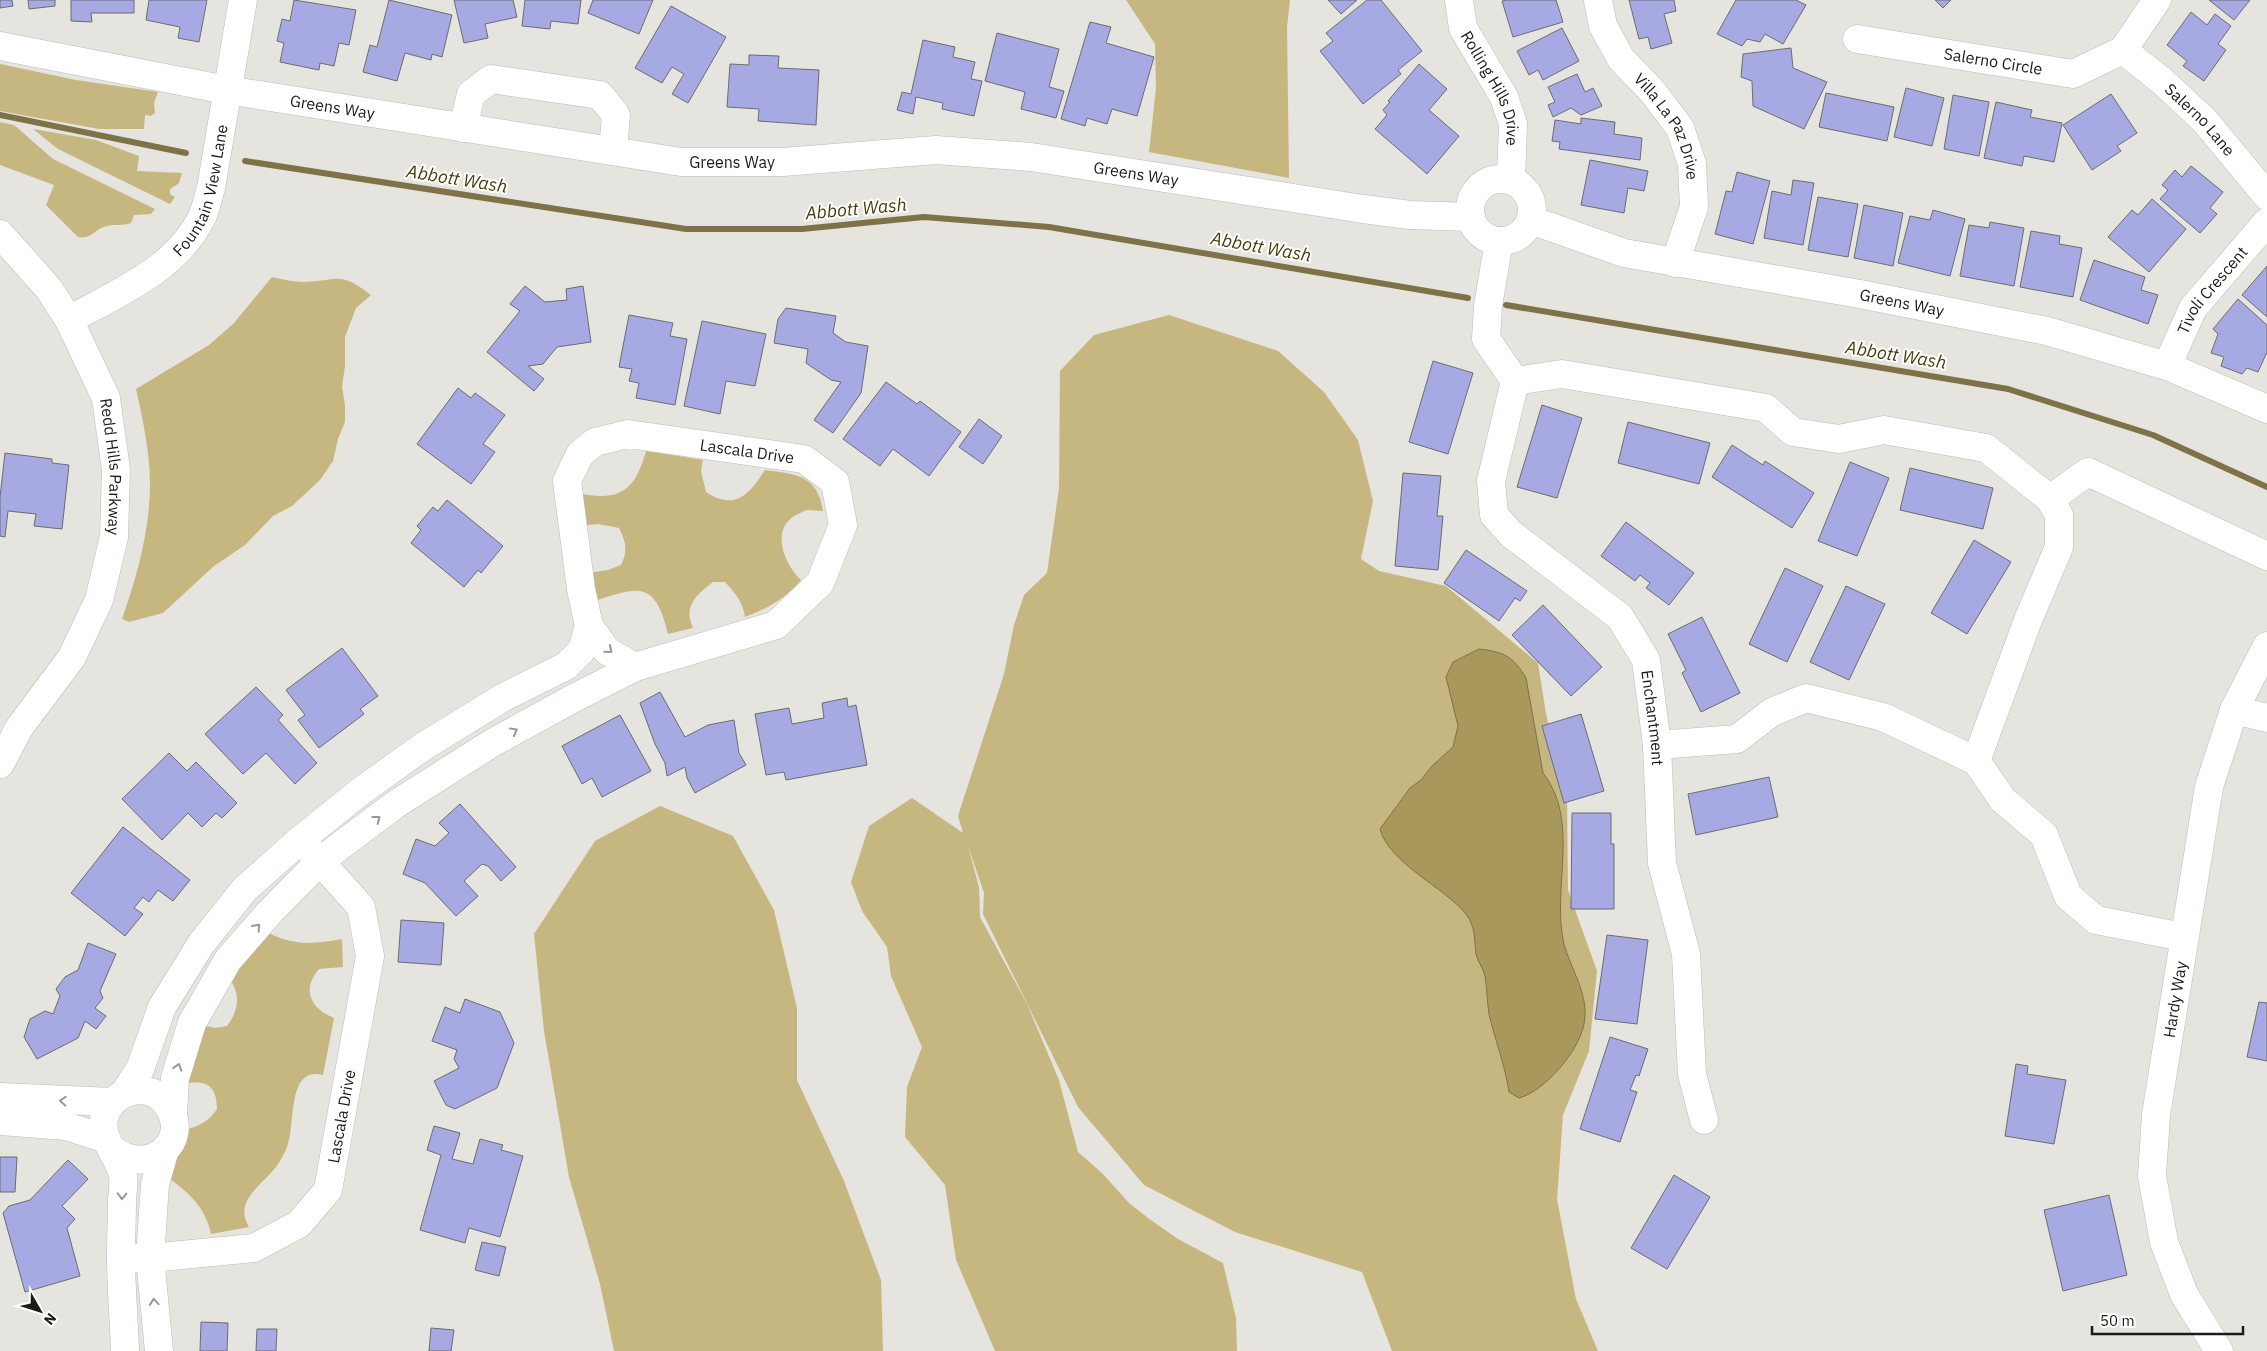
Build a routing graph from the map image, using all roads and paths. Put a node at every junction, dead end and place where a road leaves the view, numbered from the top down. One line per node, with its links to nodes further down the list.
1 (243, 0): 8 (street, Fountain View Lane)
2 (1459, 0): 11 (street, Rolling Hills Drive)
3 (1598, 0): 18 (street, Villa La Paz Drive)
4 (2157, 0): 7 (street)
5 (1857, 39): 7 (street, Salerno Circle)
6 (0, 46): 8 (street, Greens Way)
7 (2123, 50): 12 (street, Salerno Lane)
8 (228, 90): 9 (street, Greens Way); 19 (street, Fountain View Lane)
9 (463, 128): 10 (street, Greens Way); 10 (street)
10 (613, 151): 13 (street, Greens Way)
11 (1511, 180): 13 (street); 14 (street)
12 (2267, 196)
13 (1471, 217): 17 (street)
14 (1530, 220): 17 (street); 18 (street, Greens Way)
15 (2267, 222): 20 (street, Tivoli Crescent)
16 (0, 234): 19 (street, Redd Hills Parkway)
17 (1499, 241): 21 (street)
18 (1675, 263): 20 (street, Greens Way)
19 (69, 320): 32 (street, Redd Hills Parkway)
20 (2167, 366): 22 (street, Greens Way)
21 (1516, 381): 23 (street); 30 (street, Enchantment)
22 (2267, 409)
23 (2050, 498): 24 (street); 31 (street)
24 (2267, 556)
25 (589, 626): 27 (street, Lascala Drive, one-way to 27); 27 (street, Lascala Drive); 33 (street, Lascala Drive)
26 (2267, 646): 28 (street, Hardy Way)
27 (635, 667): 34 (street, Lascala Drive, one-way to 27)
28 (2234, 710): 29 (street); 35 (street, Hardy Way)
29 (2267, 718)
30 (1657, 745): 31 (street); 39 (street, Enchantment)
31 (1976, 762): 35 (street)
32 (0, 764)
33 (300, 840): 34 (street, Lascala Drive); 37 (street, Lascala Drive)
34 (320, 861): 38 (street, Lascala Drive, one-way to 34); 44 (street, Lascala Drive)
35 (2183, 937): 47 (street, Hardy Way)
36 (0, 1097): 37 (street, one-way to 36)
37 (119, 1097): 38 (street); 41 (street)
38 (173, 1115): 42 (street)
39 (1704, 1120)
40 (0, 1121): 41 (street)
41 (109, 1144): 42 (street); 43 (street, one-way to 43)
42 (165, 1149): 44 (street)
43 (121, 1258): 44 (street, Lascala Drive); 45 (street)
44 (150, 1258): 46 (street, one-way to 44)
45 (125, 1351)
46 (159, 1351)
47 (2219, 1351)

